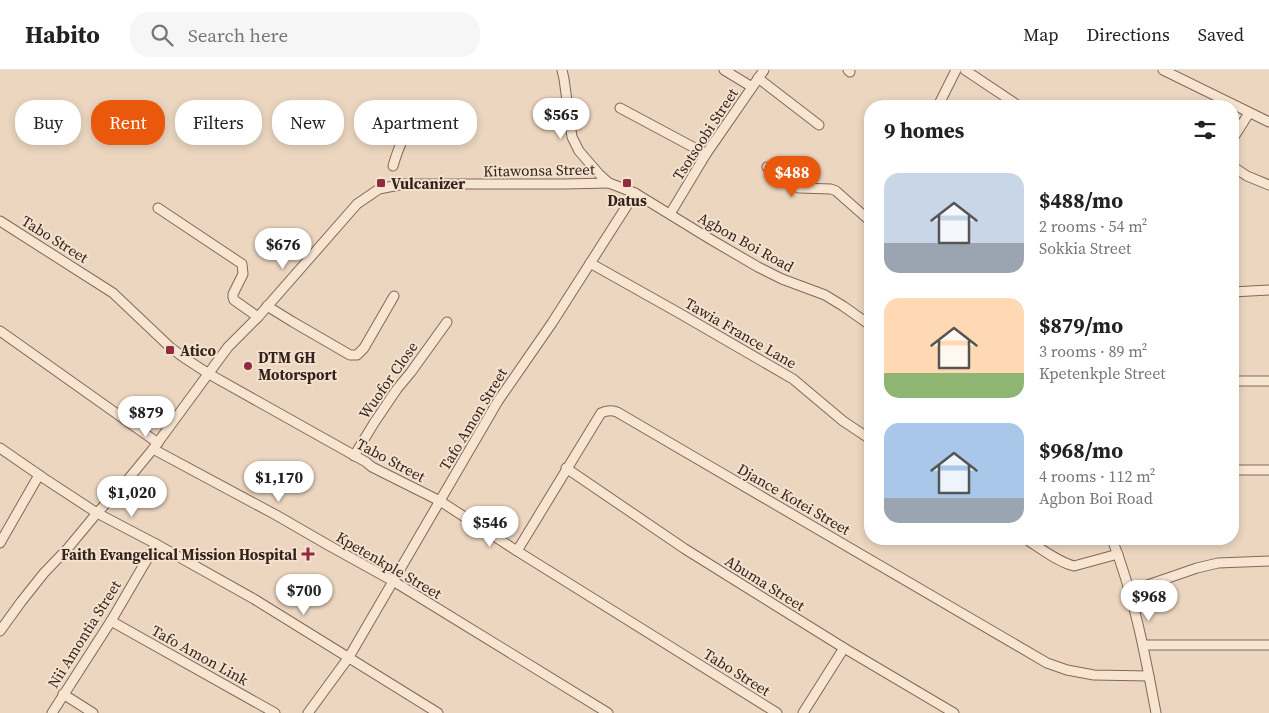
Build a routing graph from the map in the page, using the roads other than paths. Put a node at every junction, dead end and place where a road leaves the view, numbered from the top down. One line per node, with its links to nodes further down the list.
1 (562, 70): 23 (street)
2 (724, 70): 8 (street)
3 (764, 70): 7 (street, Tsotsoobi Street)
4 (956, 70): 9 (street)
5 (965, 70): 10 (street)
6 (1163, 70): 11 (street)
7 (758, 78): 8 (street, Tsotsoobi Street); 16 (street)
8 (752, 87): 19 (street, Tsotsoobi Street)
9 (941, 100)
10 (1010, 100)
11 (1223, 100)
12 (620, 108): 19 (street)
13 (1239, 108): 14 (street)
14 (1249, 113): 15 (street); 17 (street)
15 (1269, 122)
16 (819, 125)
17 (1239, 129)
18 (401, 145): 20 (street)
19 (706, 154): 27 (street, Tsotsoobi Street)
20 (393, 166)
21 (767, 166): 28 (street)
22 (1239, 171): 24 (street)
23 (609, 183): 25 (street, Agbon Boi Road); 34 (street, Kitawonsa Street)
24 (1269, 185)
25 (635, 193): 27 (street, Agbon Boi Road); 30 (street, Tafo Amon Street)
26 (158, 208): 35 (street)
27 (670, 214): 36 (street, Agbon Boi Road)
28 (864, 216)
29 (0, 221): 39 (street, Tabo Street)
30 (590, 263): 42 (street, Tawia France Lane); 50 (street, Tafo Amon Street)
31 (1269, 290): 32 (street)
32 (1239, 292)
33 (394, 296): 34 (street)
34 (267, 306): 35 (street)
35 (258, 317): 39 (street)
36 (864, 321)
37 (448, 322): 45 (street, Wuofor Close)
38 (0, 331): 43 (street, Kpetenkple Street)
39 (209, 374): 43 (street); 45 (street, Tabo Street)
40 (1239, 381): 41 (street)
41 (1269, 381)
42 (864, 435)
43 (155, 446): 51 (street); 59 (street, Kpetenkple Street)
44 (0, 448): 49 (street)
45 (354, 456): 50 (street, Tabo Street)
46 (566, 468): 56 (street, Djance Kotei Street); 65 (street, Abuma Street); 67 (street, Djance Kotei Street)
47 (1239, 470): 48 (street)
48 (1269, 470)
49 (39, 475): 51 (street); 52 (street)
50 (440, 501): 56 (street, Tabo Street); 59 (street, Tafo Amon Street)
51 (97, 513): 53 (street); 62 (street)
52 (0, 543)
53 (156, 544): 61 (street, Nii Amontia Street); 66 (street)
54 (1036, 545): 57 (street)
55 (1114, 545): 57 (street)
56 (517, 551): 75 (street, Tabo Street)
57 (1118, 554): 60 (street)
58 (1269, 561): 60 (street)
59 (393, 581): 66 (street, Tafo Amon Street); 74 (street, Kpetenkple Street)
60 (1130, 591): 63 (street)
61 (111, 622): 68 (street, Nii Amontia Street); 71 (street, Tafo Amon Link)
62 (0, 632)
63 (1143, 645): 64 (street); 67 (street)
64 (1269, 645)
65 (844, 648): 76 (street); 77 (street, Abuma Street)
66 (349, 657): 72 (street, Tafo Amon Street); 73 (street)
67 (1149, 676): 78 (street)
68 (63, 694): 69 (street, Nii Amontia Street); 70 (street)
69 (52, 713)
70 (93, 713)
71 (275, 713)
72 (308, 713)
73 (438, 713)
74 (608, 713)
75 (777, 713)
76 (804, 713)
77 (954, 713)
78 (1156, 713)

